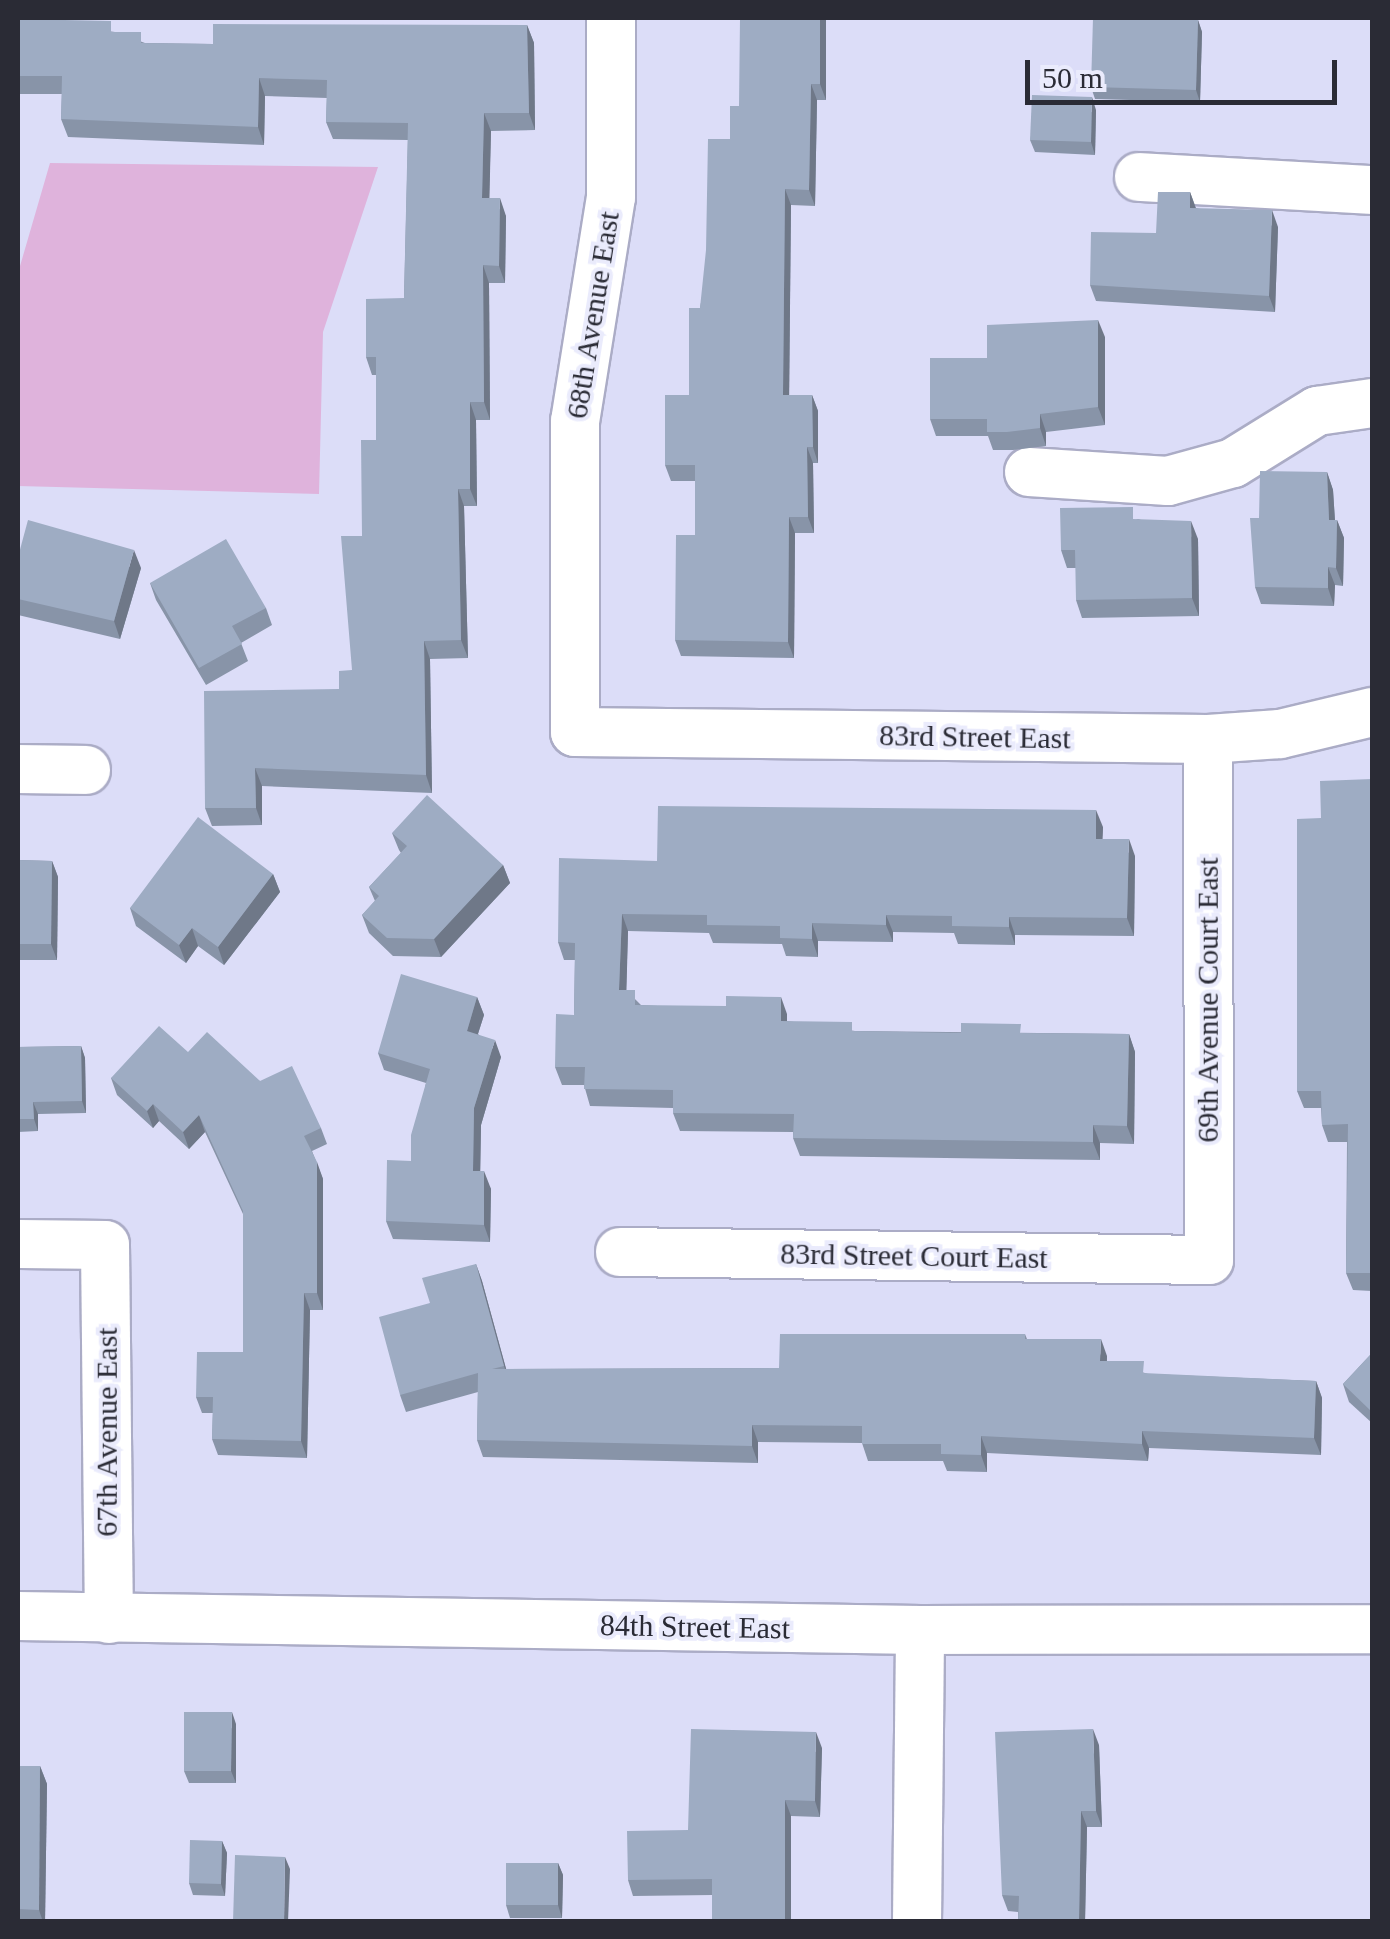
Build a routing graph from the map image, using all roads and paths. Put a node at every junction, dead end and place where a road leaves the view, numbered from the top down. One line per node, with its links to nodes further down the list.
1 (611, 18): 7 (street, 68th Avenue East)
2 (1139, 178): 3 (street)
3 (1372, 190)
4 (1365, 403): 5 (street)
5 (1029, 472)
6 (1372, 712): 8 (street, 83rd Street East)
7 (575, 732): 8 (street, 83rd Street East)
8 (1208, 740): 13 (street, 69th Avenue Court East)
9 (18, 769): 10 (street)
10 (86, 770)
11 (18, 1244): 15 (street, 67th Avenue East)
12 (620, 1252): 13 (street, 83rd Street Court East)
13 (1209, 1260)
14 (18, 1616): 15 (street, 84th Street East)
15 (109, 1619): 17 (street, 84th Street East)
16 (1372, 1629): 17 (street, 84th Street East)
17 (920, 1630): 18 (street)
18 (917, 1922)

